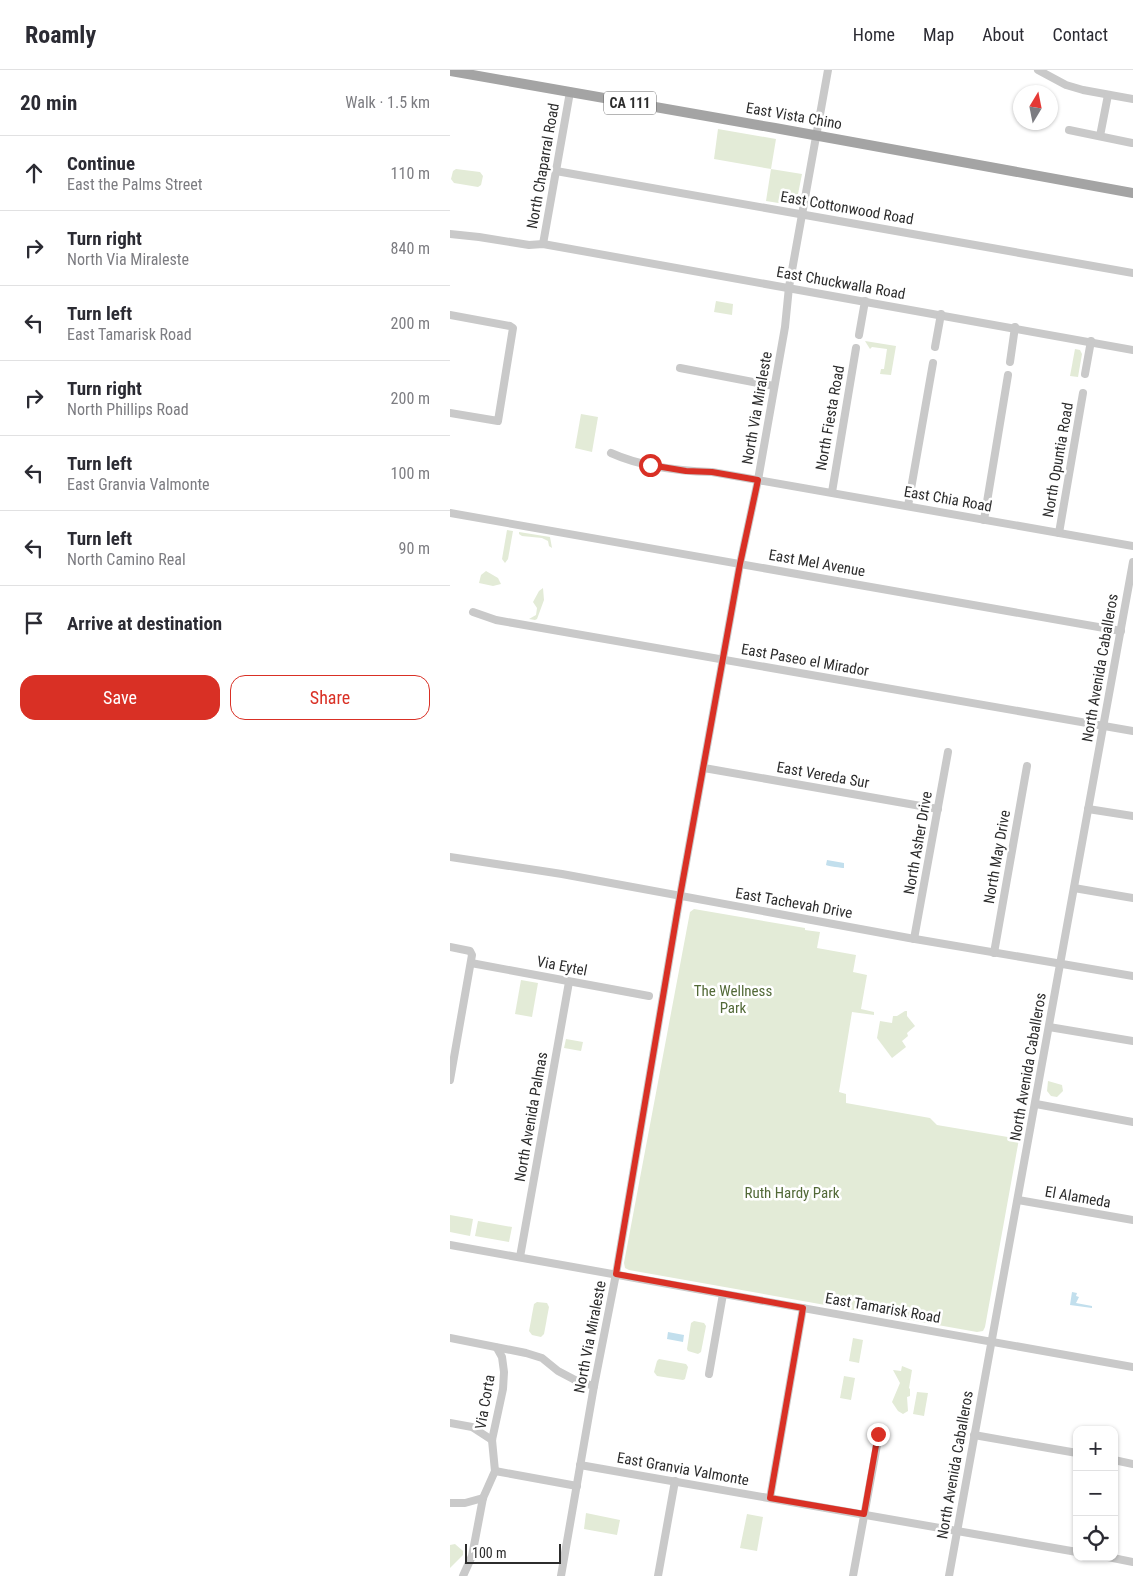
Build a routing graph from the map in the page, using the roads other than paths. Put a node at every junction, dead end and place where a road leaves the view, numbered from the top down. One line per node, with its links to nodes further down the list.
1 (828, 70): 8 (street, North Via Miraleste)
2 (1038, 70): 5 (street)
3 (450, 71): 4 (main road, East Vista Chino / CA 111)
4 (570, 92): 8 (main road, East Vista Chino / CA 111); 11 (street, North Chaparral Road)
5 (1108, 95): 6 (street); 9 (street)
6 (1133, 99)
7 (1069, 130): 9 (street)
8 (817, 135): 12 (main road, East Vista Chino / CA 111); 13 (street, North Via Miraleste)
9 (1100, 136): 10 (street)
10 (1132, 143)
11 (556, 171): 13 (street, East Cottonwood Road); 15 (street, North Chaparral Road)
12 (1133, 193)
13 (802, 213): 16 (street, East Cottonwood Road); 17 (street, North Via Miraleste)
14 (450, 234): 15 (street, East Chuckwalla Road)
15 (543, 244): 17 (street, East Chuckwalla Road)
16 (1133, 273)
17 (789, 287): 18 (street, East Chuckwalla Road); 32 (street, North Via Miraleste)
18 (865, 301): 19 (street, East Chuckwalla Road); 22 (street)
19 (941, 314): 21 (street, East Chuckwalla Road); 24 (street)
20 (450, 316): 34 (street)
21 (1015, 327): 23 (street, East Chuckwalla Road); 27 (street)
22 (859, 335)
23 (1091, 341): 26 (street, East Chuckwalla Road); 30 (street)
24 (935, 347)
25 (856, 348): 37 (street, North Fiesta Road)
26 (1133, 350)
27 (1010, 362)
28 (932, 363): 38 (street)
29 (680, 368): 32 (street)
30 (1085, 374)
31 (1008, 376): 40 (street)
32 (774, 386): 36 (street, North Via Miraleste)
33 (1083, 393): 41 (street, North Opuntia Road)
34 (450, 413)
35 (611, 453): 36 (street, East Chia Road)
36 (758, 480): 37 (street, East Chia Road); 44 (street, North Via Miraleste)
37 (832, 492): 38 (street, East Chia Road)
38 (908, 506): 40 (street, East Chia Road)
39 (450, 513): 44 (street, East Mel Avenue)
40 (984, 520): 41 (street, East Chia Road)
41 (1059, 533): 42 (street, East Chia Road)
42 (1133, 546)
43 (1133, 562): 46 (street, North Avenida Caballeros)
44 (740, 564): 46 (street, East Mel Avenue); 47 (street, North Via Miraleste)
45 (473, 612): 47 (street, East Paseo el Mirador)
46 (1121, 630): 48 (street, North Avenida Caballeros)
47 (723, 659): 48 (street, East Paseo el Mirador); 52 (street, North Via Miraleste)
48 (1104, 726): 49 (street, East Paseo el Mirador); 54 (street, North Avenida Caballeros)
49 (1133, 731)
50 (948, 752): 53 (street, North Asher Drive)
51 (1027, 766): 62 (street, North May Drive)
52 (704, 768): 53 (street, East Vereda Sur); 58 (street, North Via Miraleste)
53 (938, 809): 60 (street, North Asher Drive)
54 (1088, 809): 55 (street); 57 (street, North Avenida Caballeros)
55 (1133, 816)
56 (450, 857): 58 (street, East Tachevah Drive)
57 (1074, 888): 59 (street); 64 (street, North Avenida Caballeros)
58 (680, 896): 60 (street, East Tachevah Drive); 77 (street, North Via Miraleste)
59 (1133, 898)
60 (914, 939): 62 (street, East Tachevah Drive)
61 (450, 946): 63 (street)
62 (994, 953): 64 (street, East Tachevah Drive)
63 (471, 963): 66 (street, Via Eytel); 70 (street)
64 (1059, 964): 65 (street, East Tachevah Drive); 68 (street, North Avenida Caballeros)
65 (1133, 976)
66 (569, 982): 67 (street, Via Eytel); 76 (street, North Avenida Palmas)
67 (649, 996)
68 (1049, 1027): 69 (street); 71 (street, North Avenida Caballeros)
69 (1133, 1041)
70 (450, 1080)
71 (1036, 1104): 72 (street); 73 (street, North Avenida Caballeros)
72 (1133, 1122)
73 (1018, 1200): 74 (street, El Alameda); 81 (street, North Avenida Caballeros)
74 (1133, 1220)
75 (450, 1245): 76 (street, East Tamarisk Road)
76 (520, 1257): 77 (street, East Tamarisk Road)
77 (616, 1274): 78 (street, East Tamarisk Road); 85 (street, North Via Miraleste)
78 (723, 1294): 79 (street, East Tamarisk Road); 84 (street)
79 (803, 1308): 81 (street, East Tamarisk Road); 98 (street)
80 (450, 1338): 82 (street)
81 (991, 1341): 83 (street, East Tamarisk Road); 88 (street, North Avenida Caballeros)
82 (497, 1348): 85 (street); 89 (street, Via Corta)
83 (1133, 1367)
84 (709, 1374)
85 (594, 1386): 93 (street, North Via Miraleste)
86 (450, 1423): 89 (street)
87 (878, 1434): 100 (street)
88 (974, 1435): 90 (street); 101 (street, North Avenida Caballeros)
89 (492, 1440): 94 (street, Via Corta)
90 (1073, 1452)
91 (1118, 1461): 92 (street)
92 (1133, 1464)
93 (580, 1465): 95 (street, East Granvia Valmonte); 96 (street, North Via Miraleste)
94 (495, 1471): 96 (street); 97 (street, Via Corta)
95 (675, 1481): 98 (street, East Granvia Valmonte); 107 (street)
96 (578, 1486): 106 (street, North Via Miraleste)
97 (483, 1498): 99 (street); 105 (street, Via Corta)
98 (770, 1498): 100 (street, East Granvia Valmonte)
99 (450, 1503)
100 (864, 1514): 101 (street, East Granvia Valmonte); 108 (street)
101 (957, 1530): 102 (street, East Granvia Valmonte); 109 (street, North Avenida Caballeros)
102 (1073, 1551)
103 (1118, 1559): 104 (street)
104 (1133, 1562)
105 (463, 1576)
106 (561, 1576)
107 (658, 1576)
108 (853, 1576)
109 (949, 1576)

